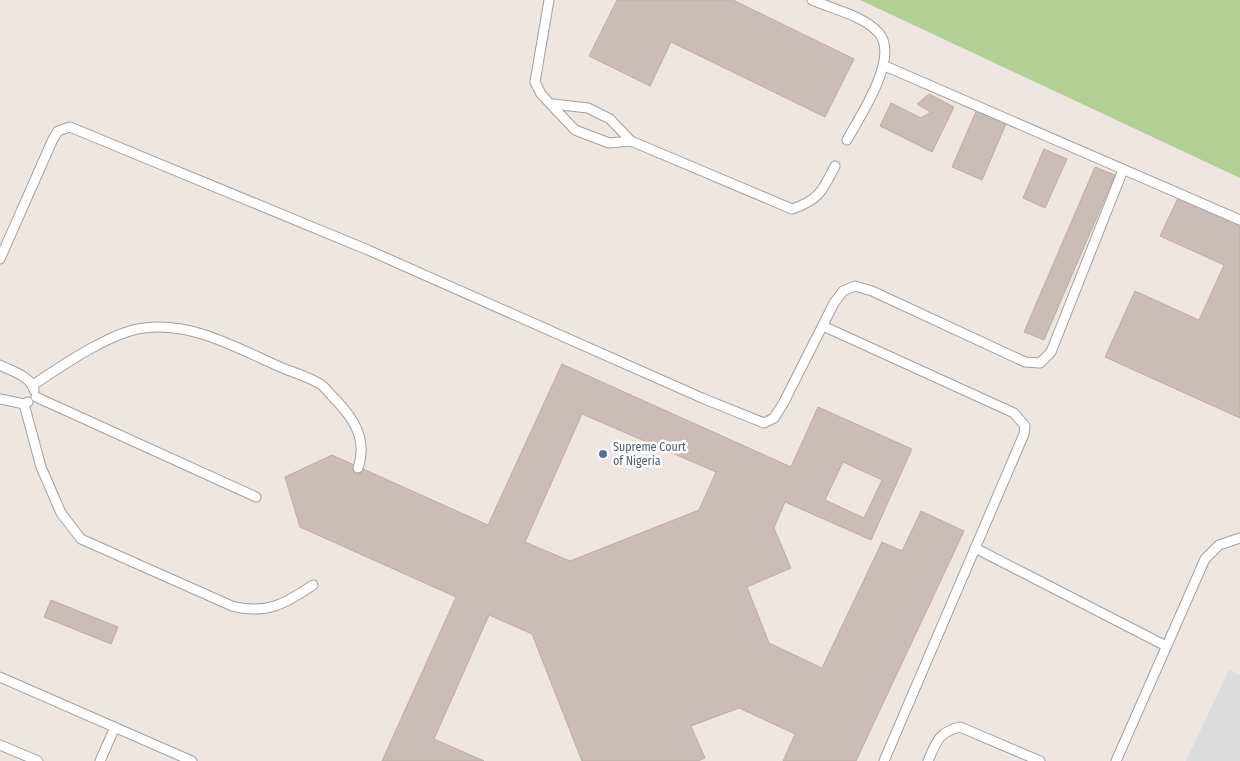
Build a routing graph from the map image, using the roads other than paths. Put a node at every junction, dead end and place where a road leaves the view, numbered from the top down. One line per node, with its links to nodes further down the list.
1 (549, 0): 4 (lane)
2 (812, 0): 3 (lane)
3 (885, 66): 5 (lane); 8 (lane)
4 (553, 104): 6 (lane); 6 (lane)
5 (848, 140)
6 (631, 141): 7 (lane)
7 (836, 166)
8 (1123, 170): 9 (lane); 11 (lane)
9 (1240, 220)
10 (0, 259): 11 (lane)
11 (822, 326): 20 (lane)
12 (0, 365): 13 (lane)
13 (33, 385): 14 (lane); 17 (lane)
14 (36, 397): 16 (lane); 18 (lane)
15 (0, 399): 16 (lane)
16 (24, 404): 21 (lane)
17 (358, 468)
18 (256, 497)
19 (1240, 538): 22 (lane)
20 (975, 548): 22 (lane); 29 (lane)
21 (313, 585)
22 (1166, 646): 32 (lane)
23 (0, 677): 24 (lane)
24 (115, 727): 27 (lane); 28 (lane)
25 (0, 745): 26 (lane)
26 (38, 761)
27 (100, 761)
28 (192, 761)
29 (884, 761)
30 (928, 761): 31 (lane)
31 (1040, 761)
32 (1116, 761)

